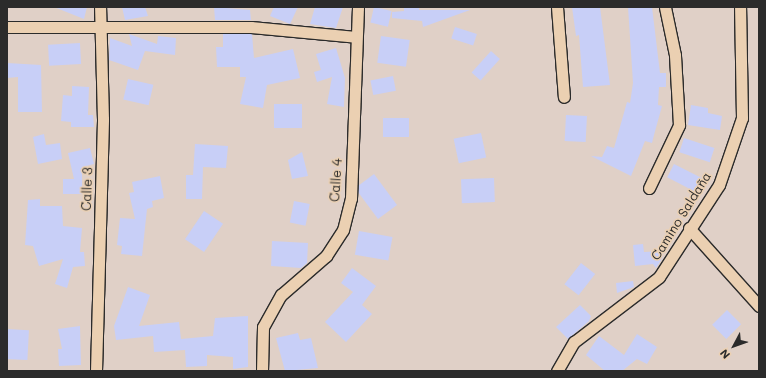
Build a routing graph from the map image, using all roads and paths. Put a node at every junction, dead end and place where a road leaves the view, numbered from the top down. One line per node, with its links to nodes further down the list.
1 (100, 7): 7 (street, Calle 3)
2 (358, 7): 8 (street, Calle 4)
3 (557, 7): 9 (street)
4 (665, 7): 10 (street)
5 (740, 7): 11 (street, Camino Saldaña)
6 (7, 28): 7 (street)
7 (99, 28): 8 (street); 13 (street, Calle 3)
8 (356, 37): 14 (street, Calle 4)
9 (564, 97)
10 (649, 188)
11 (689, 228): 12 (street); 15 (street, Camino Saldaña)
12 (759, 306)
13 (96, 371)
14 (262, 371)
15 (557, 371)

